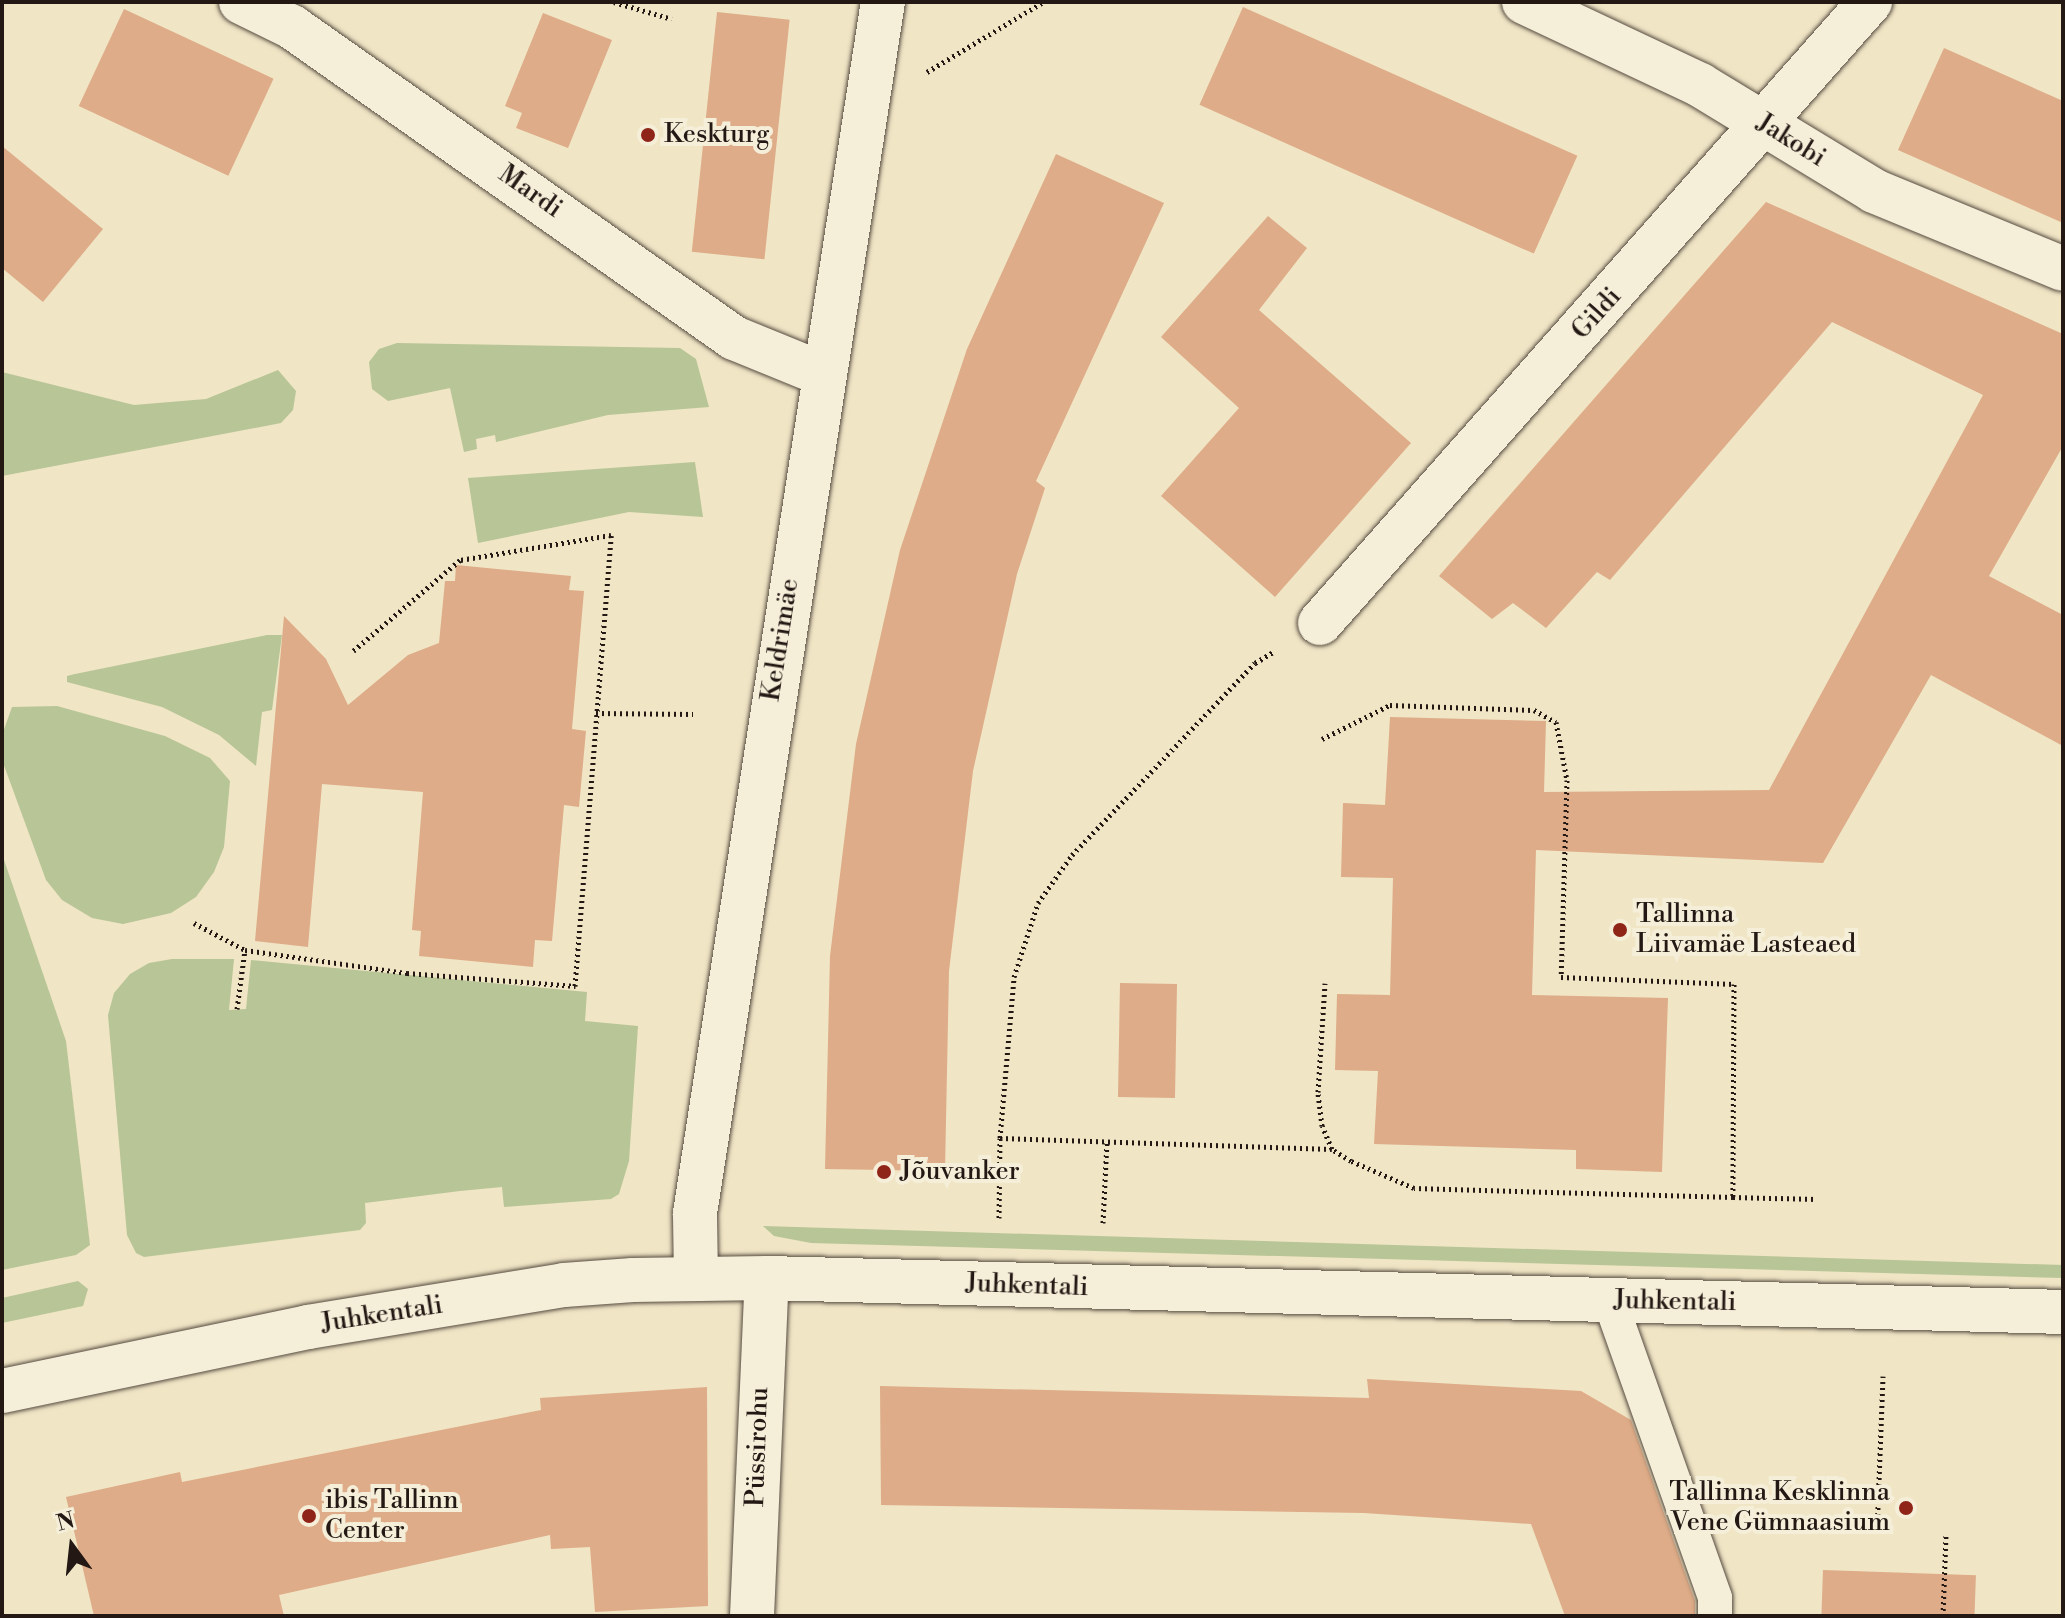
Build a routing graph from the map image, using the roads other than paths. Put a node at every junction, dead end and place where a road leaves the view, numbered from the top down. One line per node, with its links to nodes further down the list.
1 (241, 2): 7 (street, Mardi)
2 (883, 2): 7 (street, Keldrimäe)
3 (1524, 2): 5 (street, Jakobi)
4 (1870, 2): 5 (street, Gildi)
5 (1766, 125): 6 (street, Jakobi); 8 (street, Gildi)
6 (2063, 269)
7 (822, 374): 10 (street, Keldrimäe)
8 (1320, 623)
9 (767, 1278): 10 (street, Juhkentali); 11 (street, Juhkentali); 14 (street, Püssirohu)
10 (696, 1279): 13 (street, Juhkentali)
11 (1610, 1301): 12 (street, Juhkentali); 15 (lane)
12 (2063, 1312)
13 (2, 1391)
14 (752, 1616)
15 (1715, 1616)

